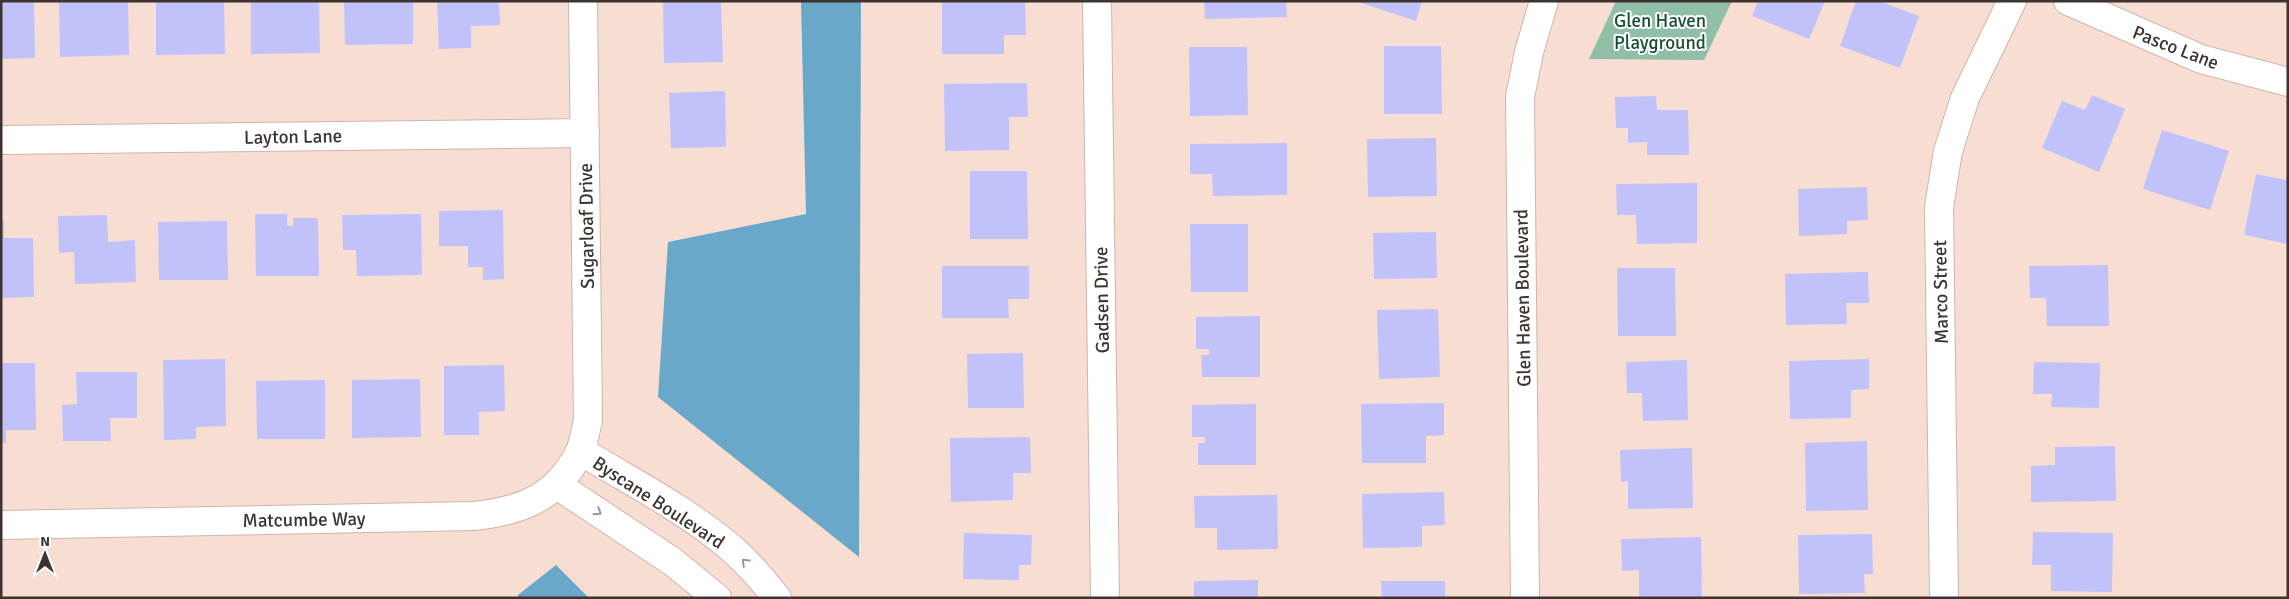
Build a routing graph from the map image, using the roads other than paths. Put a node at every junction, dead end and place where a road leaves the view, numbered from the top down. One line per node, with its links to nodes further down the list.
1 (583, 1): 7 (street, Sugarloaf Drive)
2 (1097, 1): 14 (street, Gadsen Drive)
3 (1544, 1): 15 (street, Glen Haven Boulevard)
4 (2012, 1): 16 (street, Marco Street)
5 (2068, 1): 6 (street, Pasco Lane)
6 (2288, 82)
7 (585, 133): 8 (street, Layton Lane); 9 (street, Sugarloaf Drive)
8 (1, 140)
9 (581, 451): 10 (street, Matcumbe Way); 13 (street, Byscane Boulevard, one-way to 9)
10 (557, 486): 11 (street, Matcumbe Way); 12 (street, one-way to 12)
11 (1, 525)
12 (716, 598)
13 (778, 598)
14 (1105, 598)
15 (1525, 598)
16 (1944, 598)

